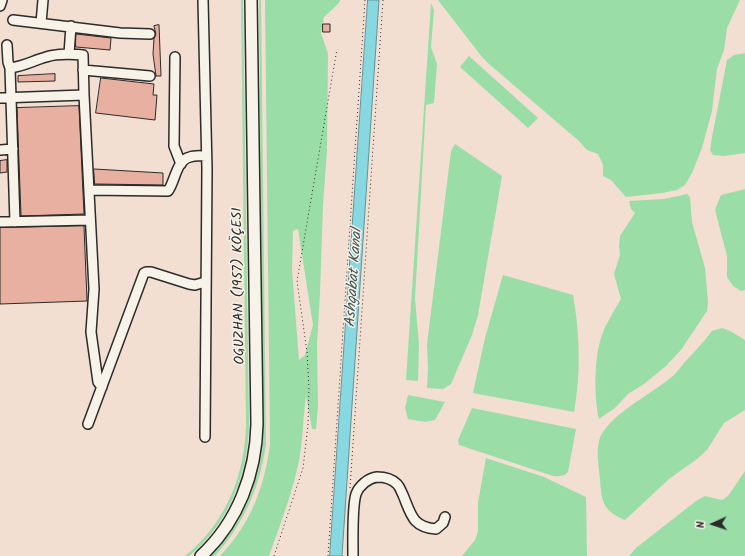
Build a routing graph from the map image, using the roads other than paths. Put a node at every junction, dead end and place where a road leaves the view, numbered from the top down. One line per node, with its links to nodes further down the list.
1 (2, 0): 5 (lane)
2 (43, 0): 7 (lane)
3 (203, 0): 21 (lane)
4 (251, 0): 32 (main road, OGUZHAN (1957) KÖÇESI)
5 (0, 6)
6 (13, 20): 7 (lane)
7 (41, 23): 8 (lane)
8 (71, 26): 9 (lane); 11 (lane)
9 (150, 34)
10 (7, 45): 13 (lane)
11 (69, 54): 13 (lane); 14 (lane)
12 (175, 57): 22 (lane)
13 (10, 68): 18 (lane)
14 (83, 70): 15 (lane); 16 (lane)
15 (150, 76)
16 (84, 96): 18 (lane); 23 (lane)
17 (0, 98): 18 (lane)
18 (11, 98): 19 (lane)
19 (13, 149): 20 (lane); 26 (lane)
20 (0, 150)
21 (206, 156): 22 (lane); 27 (lane)
22 (181, 164): 23 (lane)
23 (89, 190): 24 (lane)
24 (90, 220): 26 (lane); 28 (lane)
25 (0, 222): 26 (lane)
26 (15, 222)
27 (205, 282): 28 (lane); 30 (lane)
28 (102, 387): 29 (lane)
29 (88, 424)
30 (205, 437)
31 (445, 517): 33 (lane)
32 (201, 556)
33 (353, 556)

